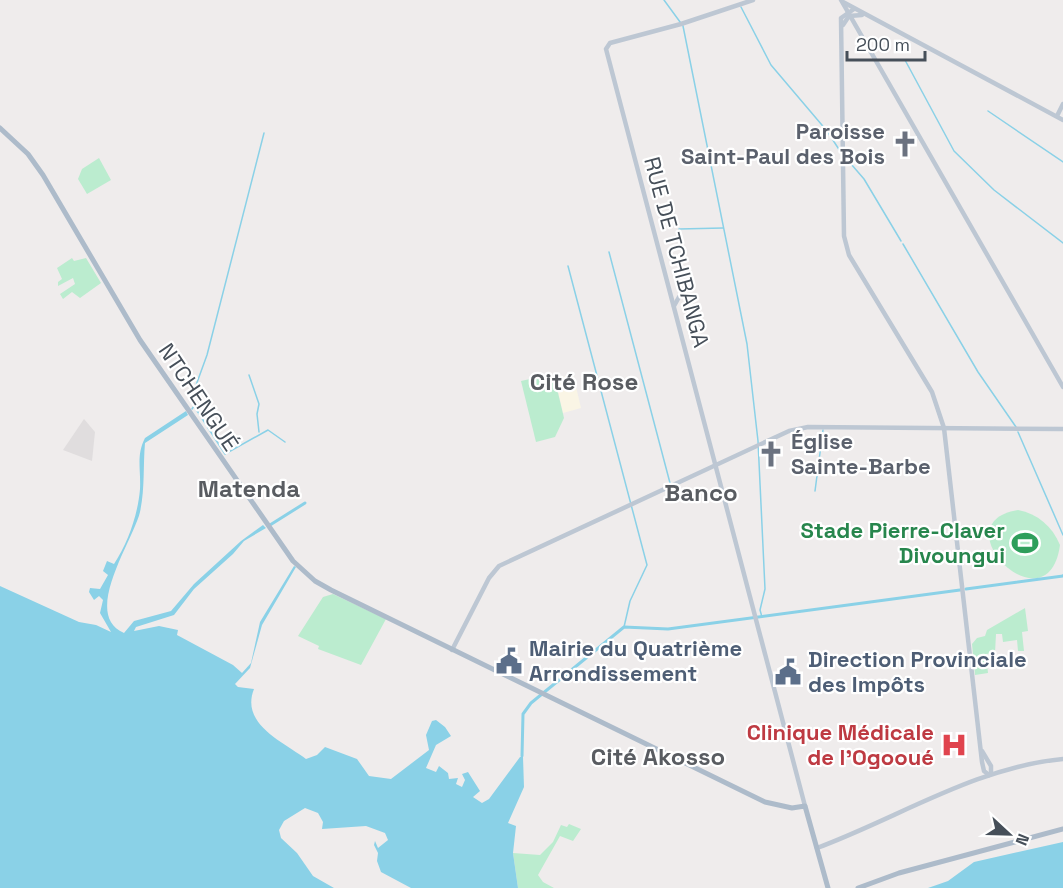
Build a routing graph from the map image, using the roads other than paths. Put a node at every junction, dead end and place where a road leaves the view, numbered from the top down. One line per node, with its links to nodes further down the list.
1 (753, 0): 15 (street, RUE DE TCHIBANGA)
2 (841, 0): 3 (street); 4 (street); 7 (street)
3 (854, 9): 4 (street); 6 (street)
4 (848, 14): 5 (street); 7 (street); 8 (street); 9 (street)
5 (860, 14): 6 (street); 8 (street)
6 (868, 15): 11 (street)
7 (841, 18): 9 (street)
8 (854, 23): 9 (street); 16 (street)
9 (842, 27): 17 (street)
10 (1063, 104): 11 (street)
11 (1057, 116): 12 (street)
12 (1063, 120)
13 (0, 128): 20 (main road, NTCHENGUÉ)
14 (679, 297): 15 (street)
15 (674, 306): 19 (street, RUE DE TCHIBANGA)
16 (1063, 387)
17 (944, 428): 18 (street); 19 (street); 21 (street)
18 (1063, 429)
19 (715, 465): 20 (street); 26 (street, RUE DE TCHIBANGA)
20 (452, 650): 27 (main road, NTCHENGUÉ)
21 (981, 749): 23 (street); 25 (street)
22 (1063, 759): 24 (street)
23 (991, 766): 24 (street); 25 (street)
24 (1001, 770): 25 (street)
25 (987, 776): 30 (street)
26 (805, 806): 27 (main road); 28 (main road)
27 (792, 808): 28 (main road)
28 (808, 816): 30 (main road)
29 (1063, 829): 32 (main road)
30 (817, 848): 31 (main road)
31 (828, 888)
32 (858, 888)

